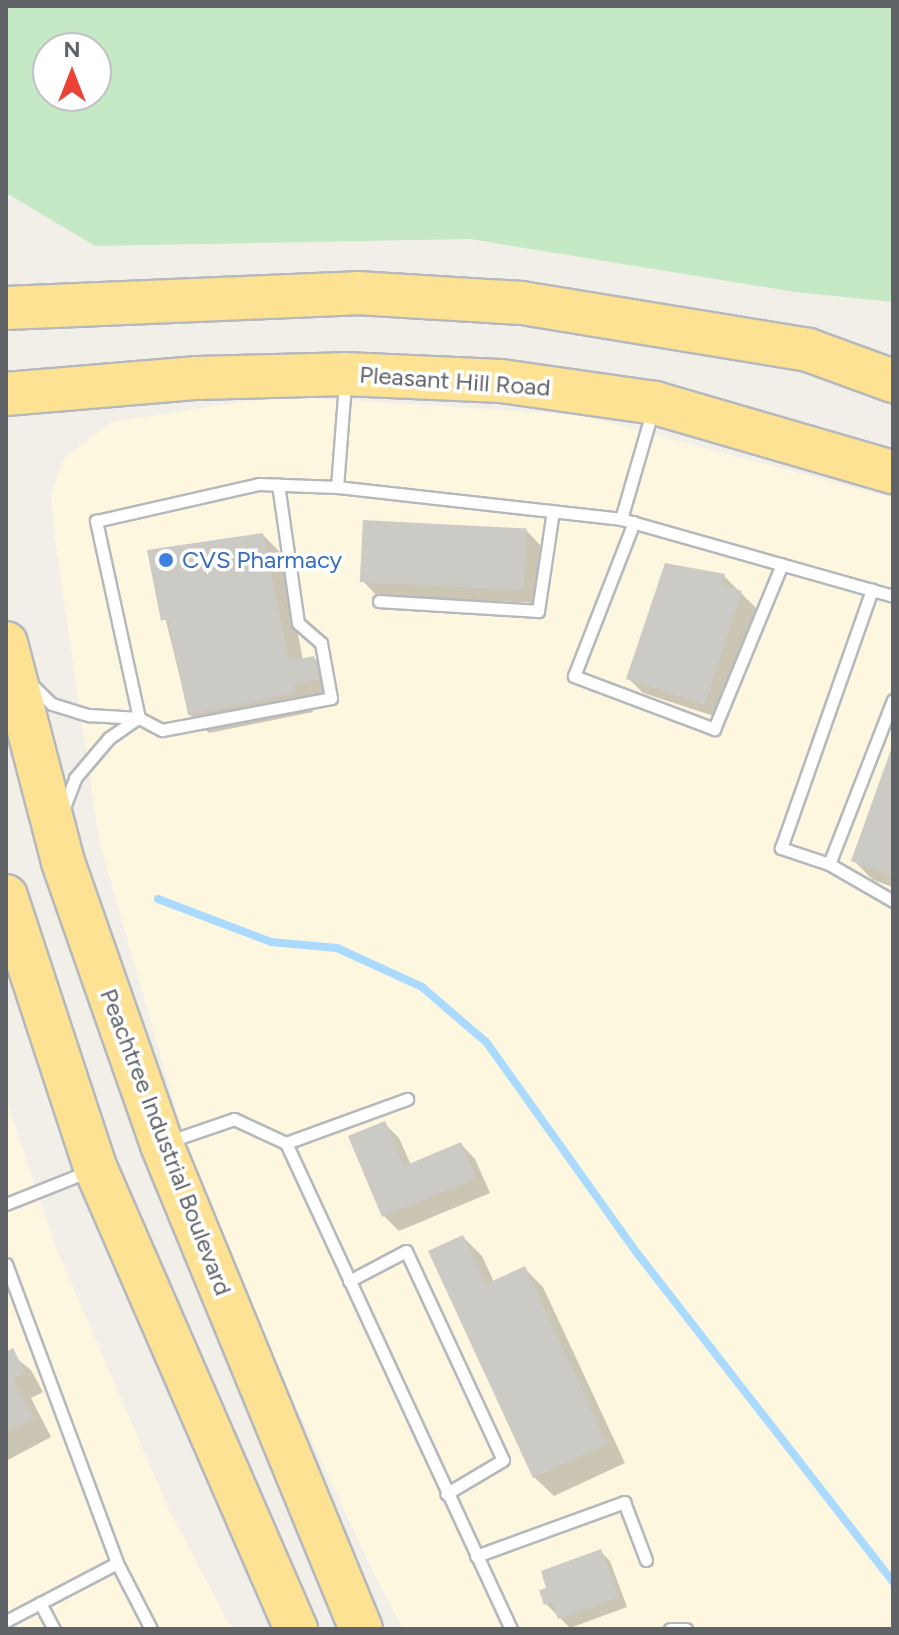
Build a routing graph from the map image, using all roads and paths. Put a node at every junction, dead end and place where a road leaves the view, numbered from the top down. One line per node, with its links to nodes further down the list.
1 (6, 308): 3 (highway)
2 (345, 374): 4 (highway, Pleasant Hill Road); 5 (highway, Pleasant Hill Road); 8 (lane)
3 (893, 381)
4 (6, 394)
5 (655, 403): 6 (highway, Pleasant Hill Road); 10 (lane)
6 (893, 472)
7 (278, 484): 8 (lane); 18 (lane); 18 (lane)
8 (337, 487): 9 (lane)
9 (553, 511): 10 (lane); 15 (lane)
10 (621, 519): 11 (lane)
11 (634, 522): 12 (lane); 12 (lane)
12 (782, 564): 13 (lane)
13 (872, 590): 14 (lane); 20 (lane)
14 (893, 596)
15 (379, 601)
16 (8, 653): 18 (lane); 19 (highway, Peachtree Industrial Boulevard)
17 (893, 700): 20 (lane)
18 (139, 718): 19 (lane)
19 (55, 832): 25 (highway, Peachtree Industrial Boulevard)
20 (829, 864): 21 (lane)
21 (893, 901)
22 (8, 909): 26 (highway)
23 (407, 1099): 24 (lane)
24 (286, 1143): 25 (lane); 29 (lane)
25 (162, 1145): 39 (highway, Peachtree Industrial Boulevard)
26 (96, 1169): 27 (lane); 38 (highway)
27 (6, 1204)
28 (6, 1264): 33 (lane)
29 (349, 1281): 30 (lane); 30 (lane)
30 (446, 1494): 31 (lane)
31 (476, 1556): 32 (lane); 40 (lane)
32 (646, 1560)
33 (117, 1563): 34 (lane); 37 (lane)
34 (40, 1603): 35 (lane); 36 (lane)
35 (6, 1621)
36 (54, 1629)
37 (151, 1629)
38 (296, 1629)
39 (361, 1629)
40 (511, 1629)
41 (670, 1629): 42 (lane)
42 (686, 1629)

